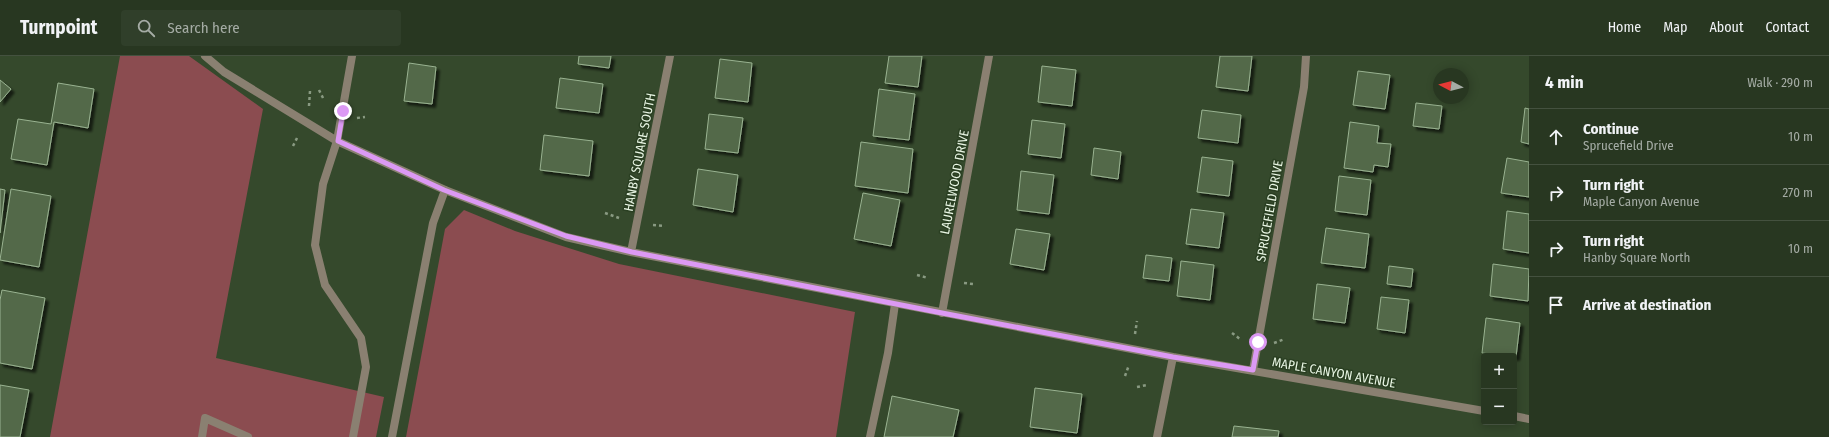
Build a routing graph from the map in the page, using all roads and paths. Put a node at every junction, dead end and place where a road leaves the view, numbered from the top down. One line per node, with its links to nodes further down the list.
1 (205, 56): 13 (street, MAPLE CANYON AVENUE)
2 (352, 56): 13 (street)
3 (670, 56): 20 (street, HANBY SQUARE SOUTH)
4 (989, 56): 26 (street, LAURELWOOD DRIVE)
5 (1306, 56): 35 (street, SPRUCEFIELD DRIVE)
6 (319, 90): 8 (path)
7 (310, 91): 9 (path)
8 (324, 100)
9 (308, 108)
10 (365, 117): 11 (path)
11 (357, 118)
12 (300, 133): 14 (path)
13 (338, 141): 15 (street, MAPLE CANYON AVENUE); 44 (street)
14 (293, 146)
15 (444, 190): 20 (street, MAPLE CANYON AVENUE); 45 (street)
16 (605, 213): 17 (path)
17 (619, 218)
18 (651, 225): 19 (path)
19 (664, 226)
20 (632, 252): 25 (street, MAPLE CANYON AVENUE)
21 (917, 275): 22 (path)
22 (928, 278)
23 (961, 282): 24 (path)
24 (973, 284)
25 (895, 304): 26 (street, MAPLE CANYON AVENUE); 46 (street)
26 (942, 313): 33 (street, MAPLE CANYON AVENUE)
27 (1137, 321): 29 (path)
28 (1232, 333): 30 (path)
29 (1135, 336)
30 (1240, 339)
31 (1284, 339): 32 (path)
32 (1271, 344)
33 (1173, 357): 35 (street, MAPLE CANYON AVENUE); 47 (street)
34 (1130, 362): 36 (path)
35 (1253, 370): 39 (street, MAPLE CANYON AVENUE)
36 (1125, 376)
37 (1147, 384): 38 (path)
38 (1137, 386)
39 (1481, 410)
40 (1517, 417): 41 (street)
41 (1529, 419)
42 (202, 437): 43 (street)
43 (248, 437)
44 (353, 437)
45 (392, 437)
46 (870, 437)
47 (1157, 437)

